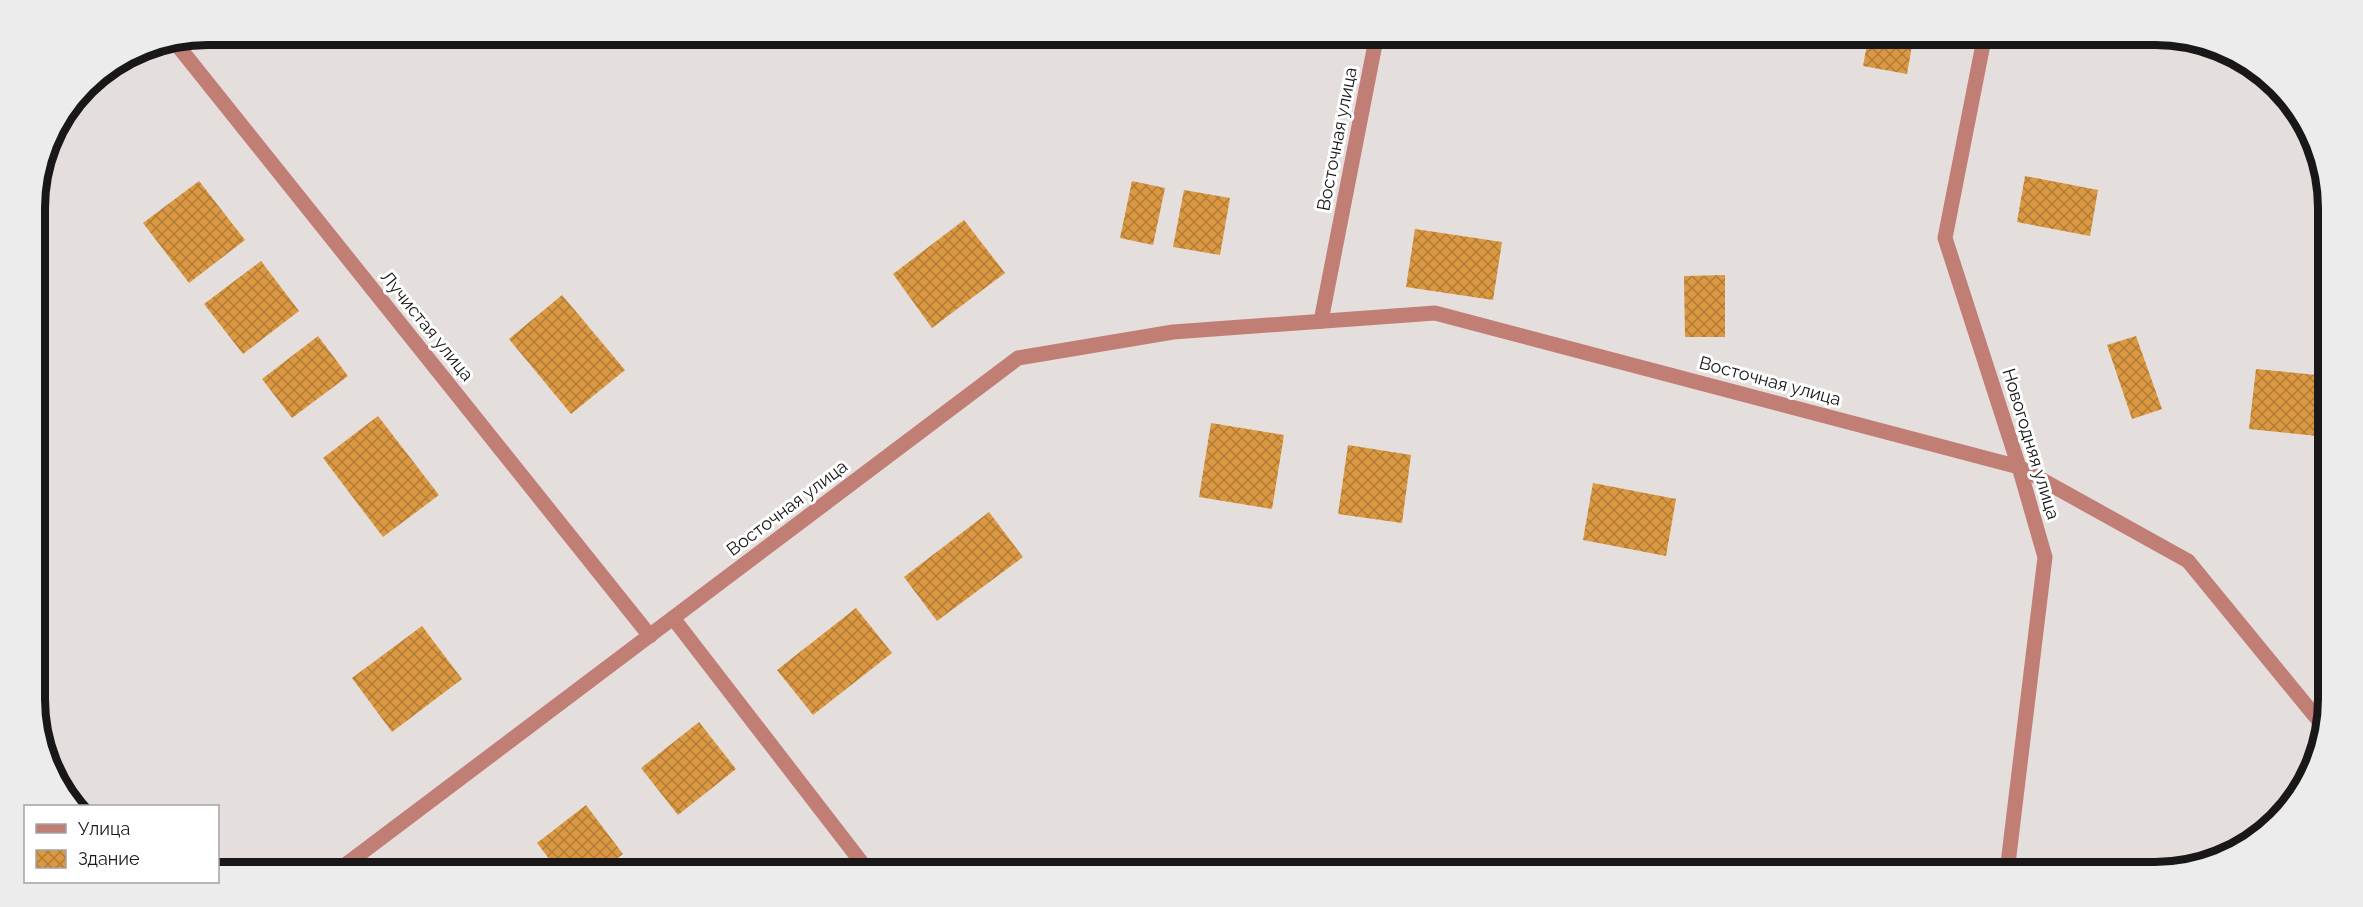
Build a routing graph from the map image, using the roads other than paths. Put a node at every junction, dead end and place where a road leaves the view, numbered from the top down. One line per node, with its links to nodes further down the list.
1 (1375, 45): 4 (street, Восточная улица)
2 (1983, 45): 5 (street, Новогодняя улица)
3 (179, 48): 7 (street, Лучистая улица)
4 (1321, 321): 5 (street, Восточная улица); 6 (street, Восточная улица)
5 (2019, 467): 8 (street, Восточная улица); 11 (street, Новогодняя улица)
6 (674, 618): 7 (street, Восточная улица); 10 (street)
7 (650, 636): 9 (street, Восточная улица)
8 (2317, 719)
9 (351, 862)
10 (861, 862)
11 (2008, 862)

